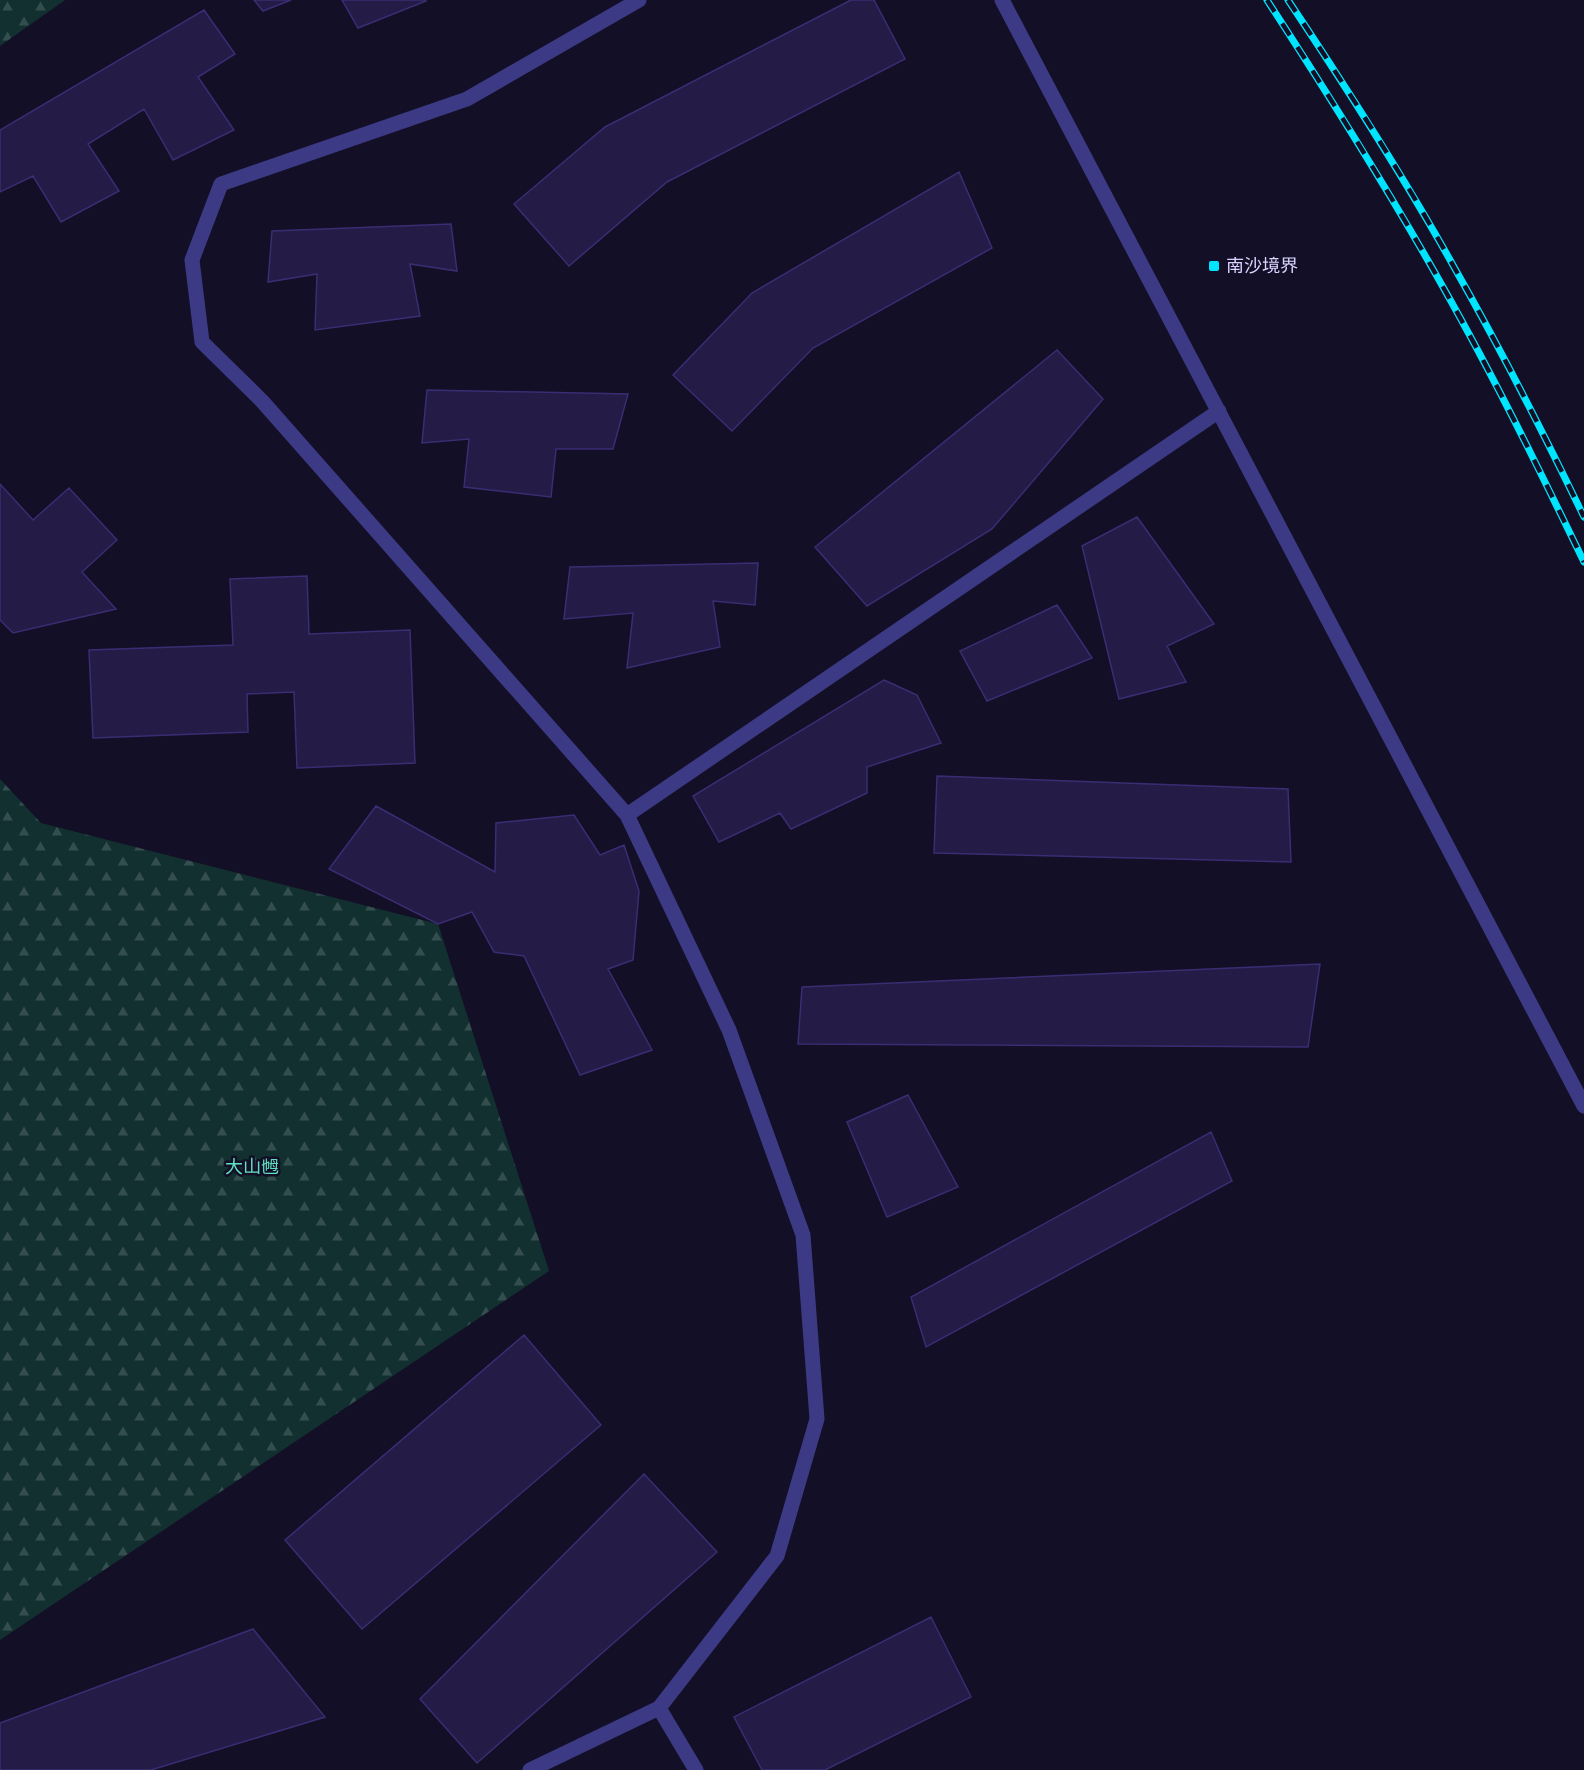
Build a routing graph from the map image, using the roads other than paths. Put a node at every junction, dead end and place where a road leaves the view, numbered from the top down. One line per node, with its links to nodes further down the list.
1 (639, 0): 4 (street)
2 (1002, 0): 3 (street)
3 (1220, 411): 4 (street); 5 (street)
4 (627, 815): 6 (street)
5 (1584, 1106)
6 (659, 1708): 7 (street); 8 (street)
7 (530, 1770)
8 (696, 1770)

